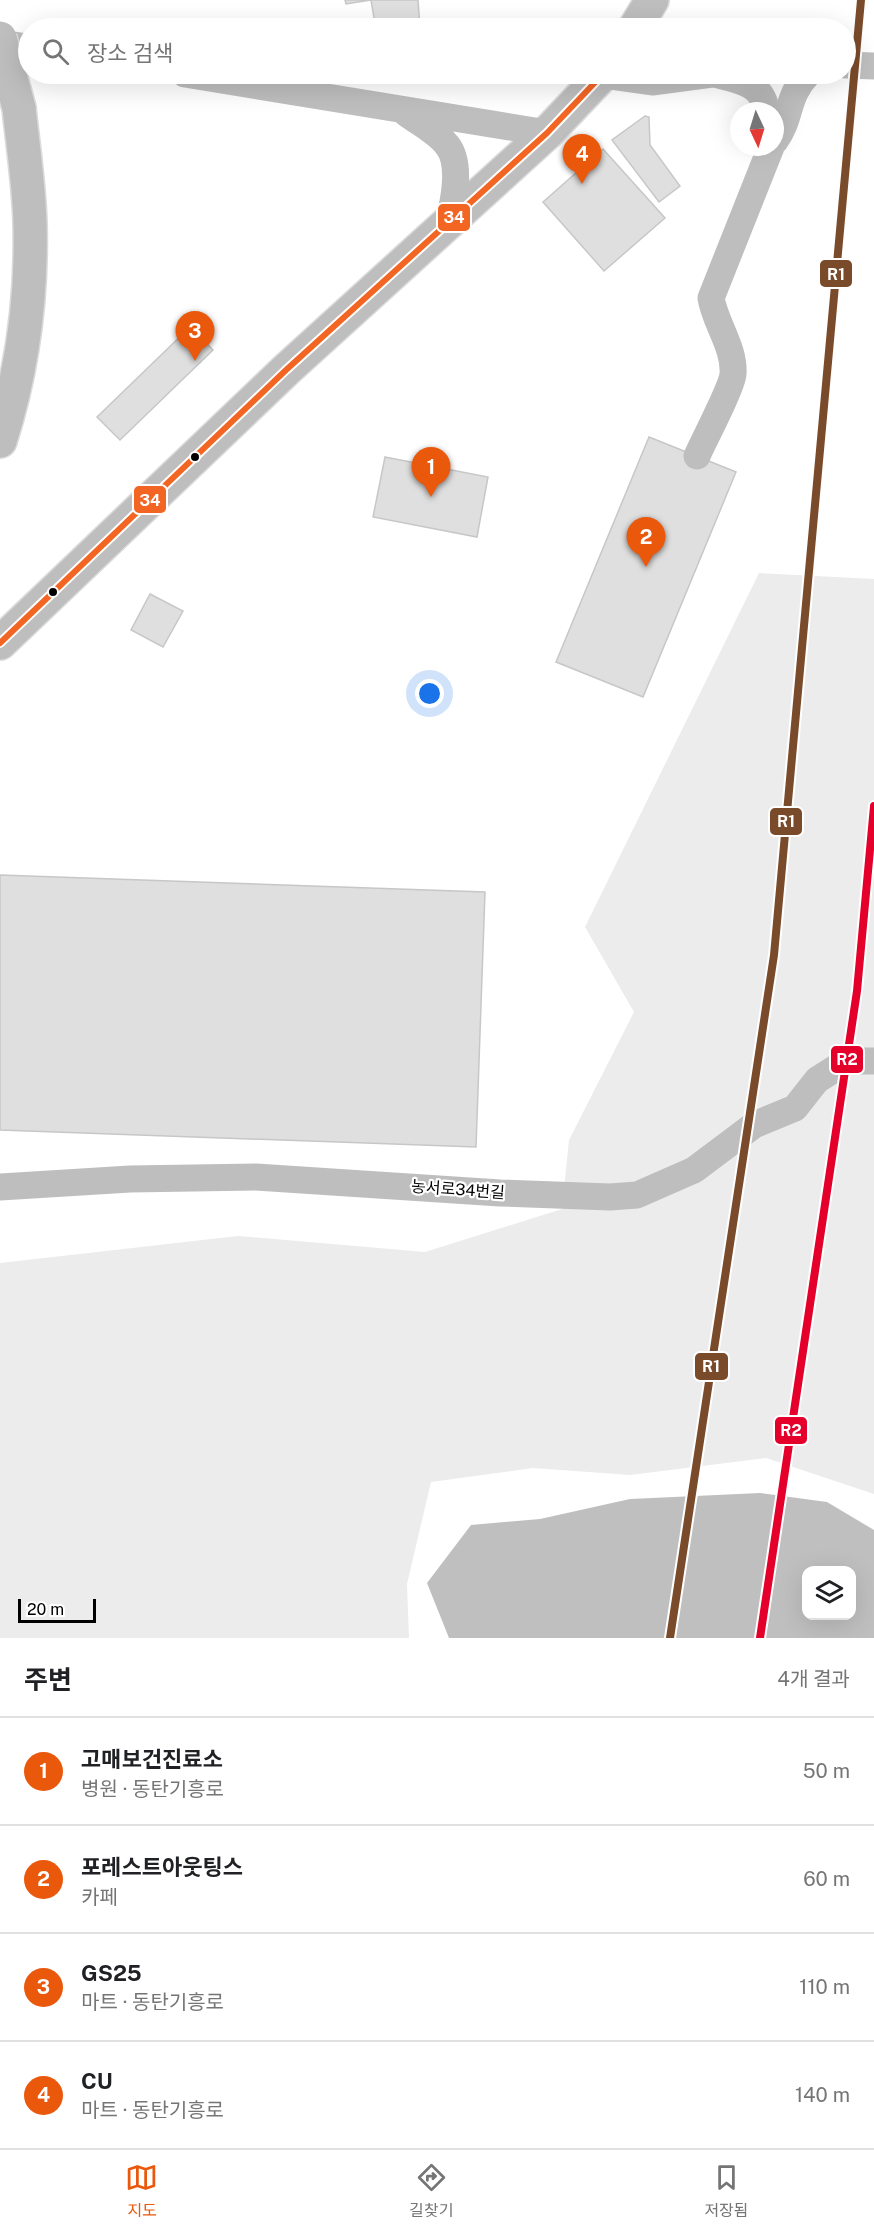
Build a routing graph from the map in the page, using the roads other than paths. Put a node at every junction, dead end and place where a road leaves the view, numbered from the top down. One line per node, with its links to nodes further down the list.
1 (652, 0): 2 (main road)
2 (641, 18)
3 (0, 38): 18 (main road, bridge)
4 (0, 43): 5 (street)
5 (18, 46)
6 (856, 65): 7 (street)
7 (874, 66)
8 (246, 84): 13 (street)
9 (593, 84): 15 (main road)
10 (749, 84): 12 (street)
11 (798, 84): 14 (street)
12 (766, 102)
13 (400, 109): 15 (street); 17 (street)
14 (784, 129)
15 (547, 133): 17 (main road)
16 (767, 156): 19 (street)
17 (448, 223): 20 (main road)
18 (0, 441)
19 (697, 456)
20 (0, 644)
21 (874, 1061): 22 (street, 농서로34번길)
22 (0, 1187)

